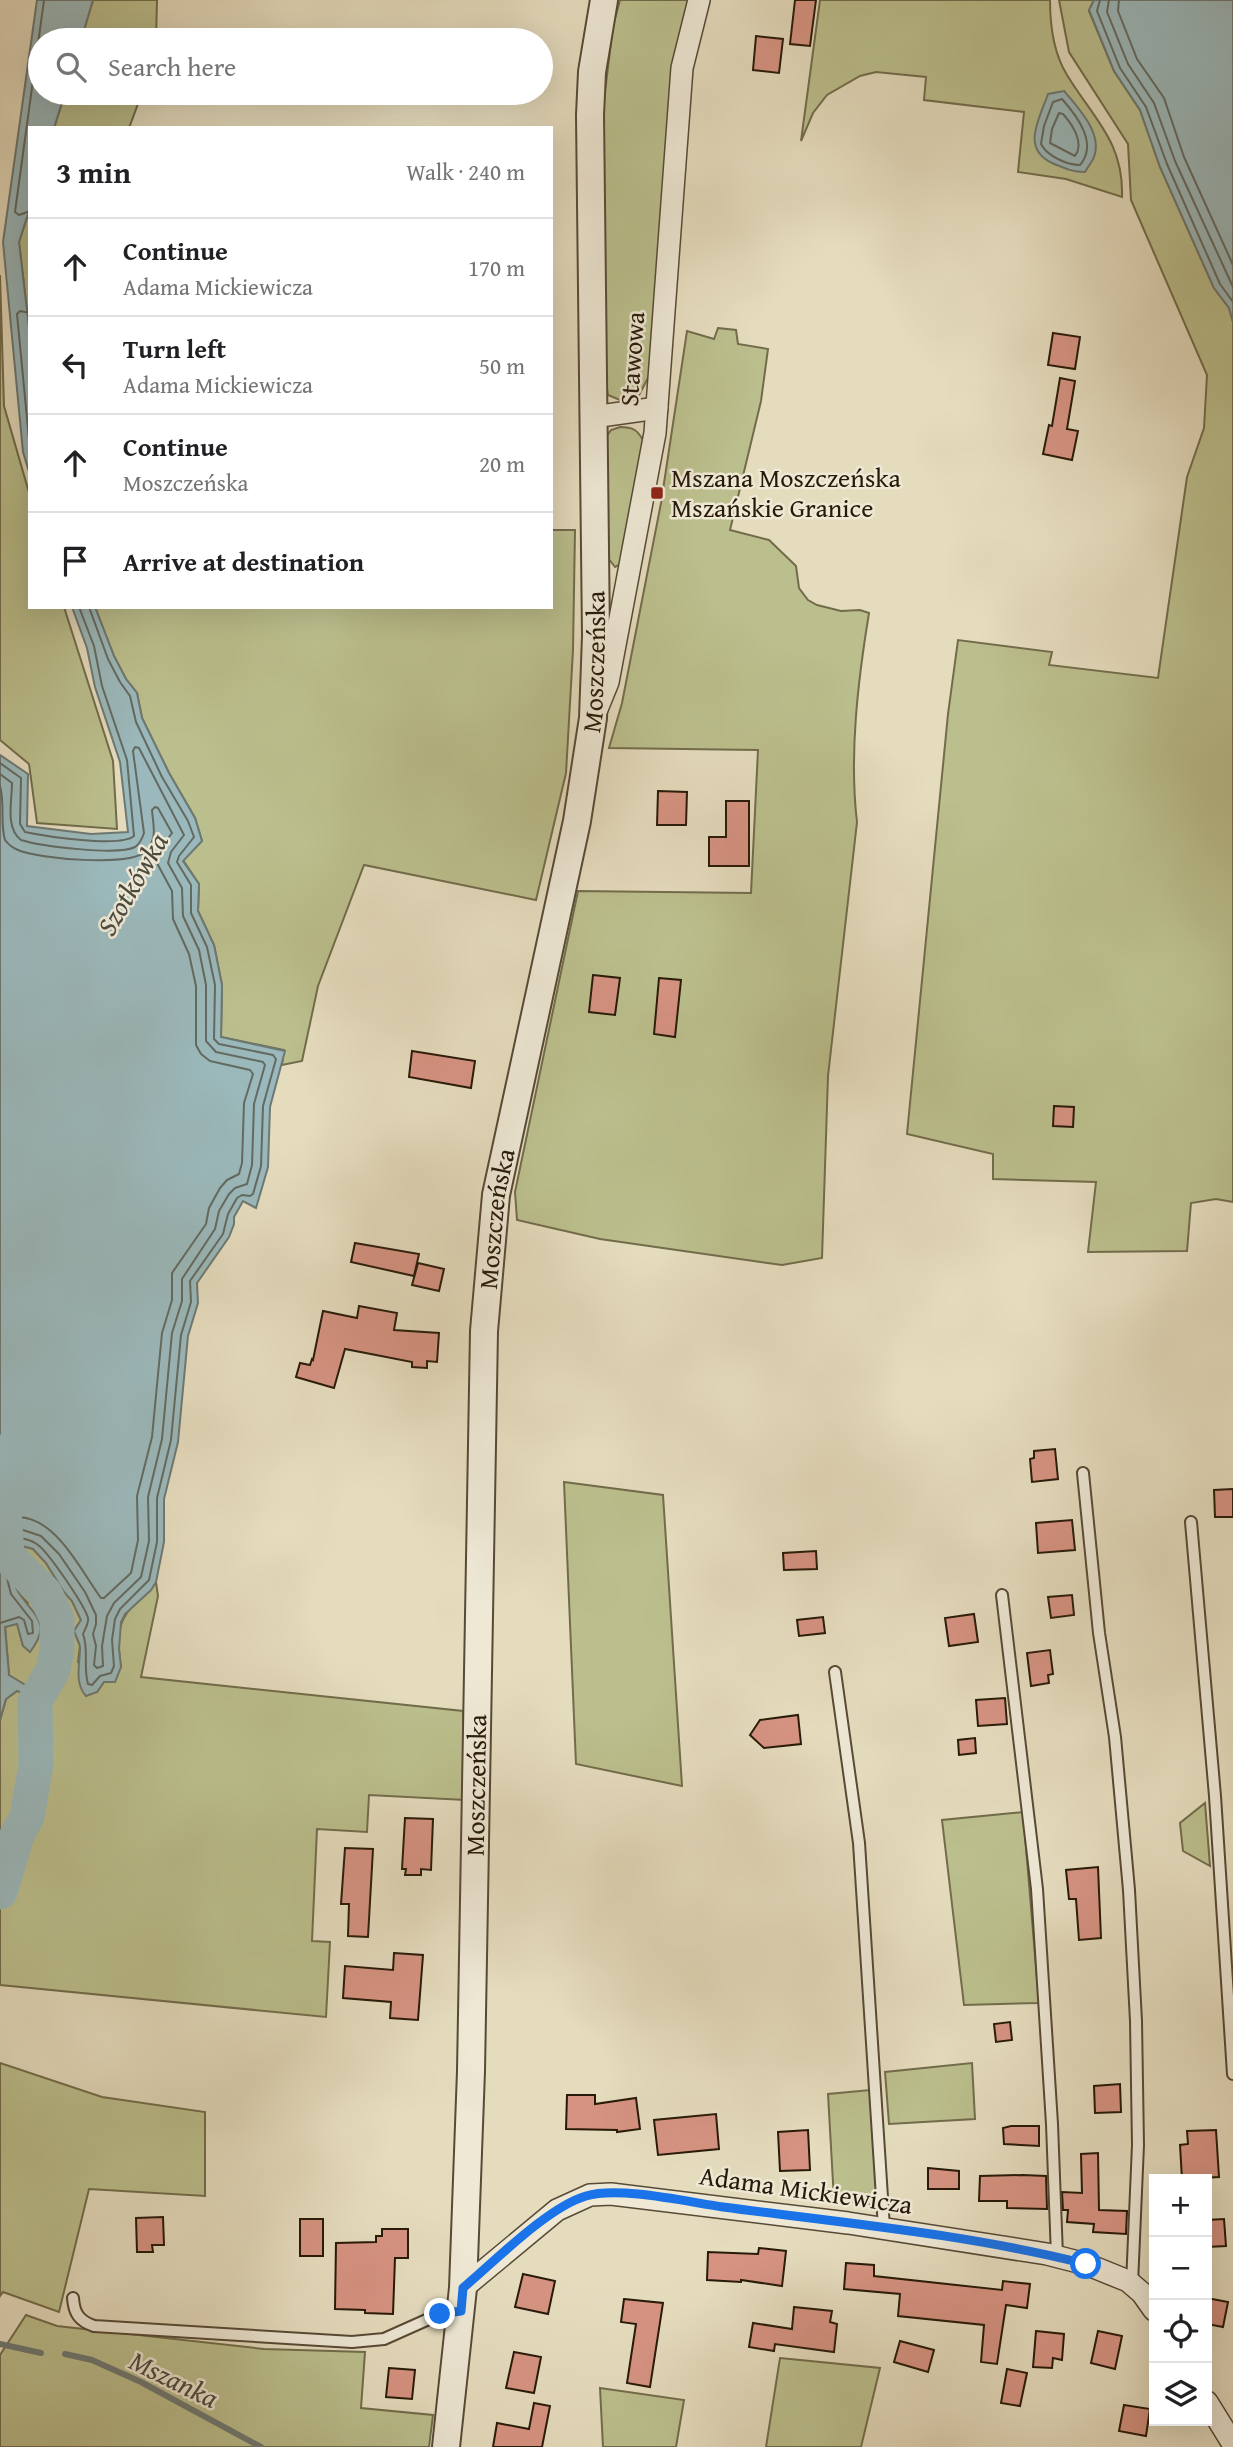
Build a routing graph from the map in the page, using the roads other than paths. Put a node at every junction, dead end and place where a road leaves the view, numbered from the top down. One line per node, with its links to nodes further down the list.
1 (604, 0): 4 (street, Moszczeńska)
2 (699, 0): 3 (street, Stawowa)
3 (657, 408): 4 (street); 5 (street, Stawowa)
4 (593, 417): 5 (street, Moszczeńska)
5 (593, 718): 15 (street, Moszczeńska)
6 (1083, 1472): 13 (lane)
7 (1191, 1522): 10 (lane)
8 (1002, 1595): 12 (lane)
9 (835, 1672): 11 (lane)
10 (1233, 2074)
11 (884, 2228): 12 (street, Adama Mickiewicza); 15 (street, Adama Mickiewicza)
12 (1057, 2256): 13 (street, Adama Mickiewicza)
13 (1132, 2284): 16 (street, Adama Mickiewicza)
14 (73, 2298): 15 (lane)
15 (462, 2299): 19 (street, Moszczeńska)
16 (1149, 2303)
17 (1212, 2410): 18 (street)
18 (1233, 2444)
19 (446, 2447)

